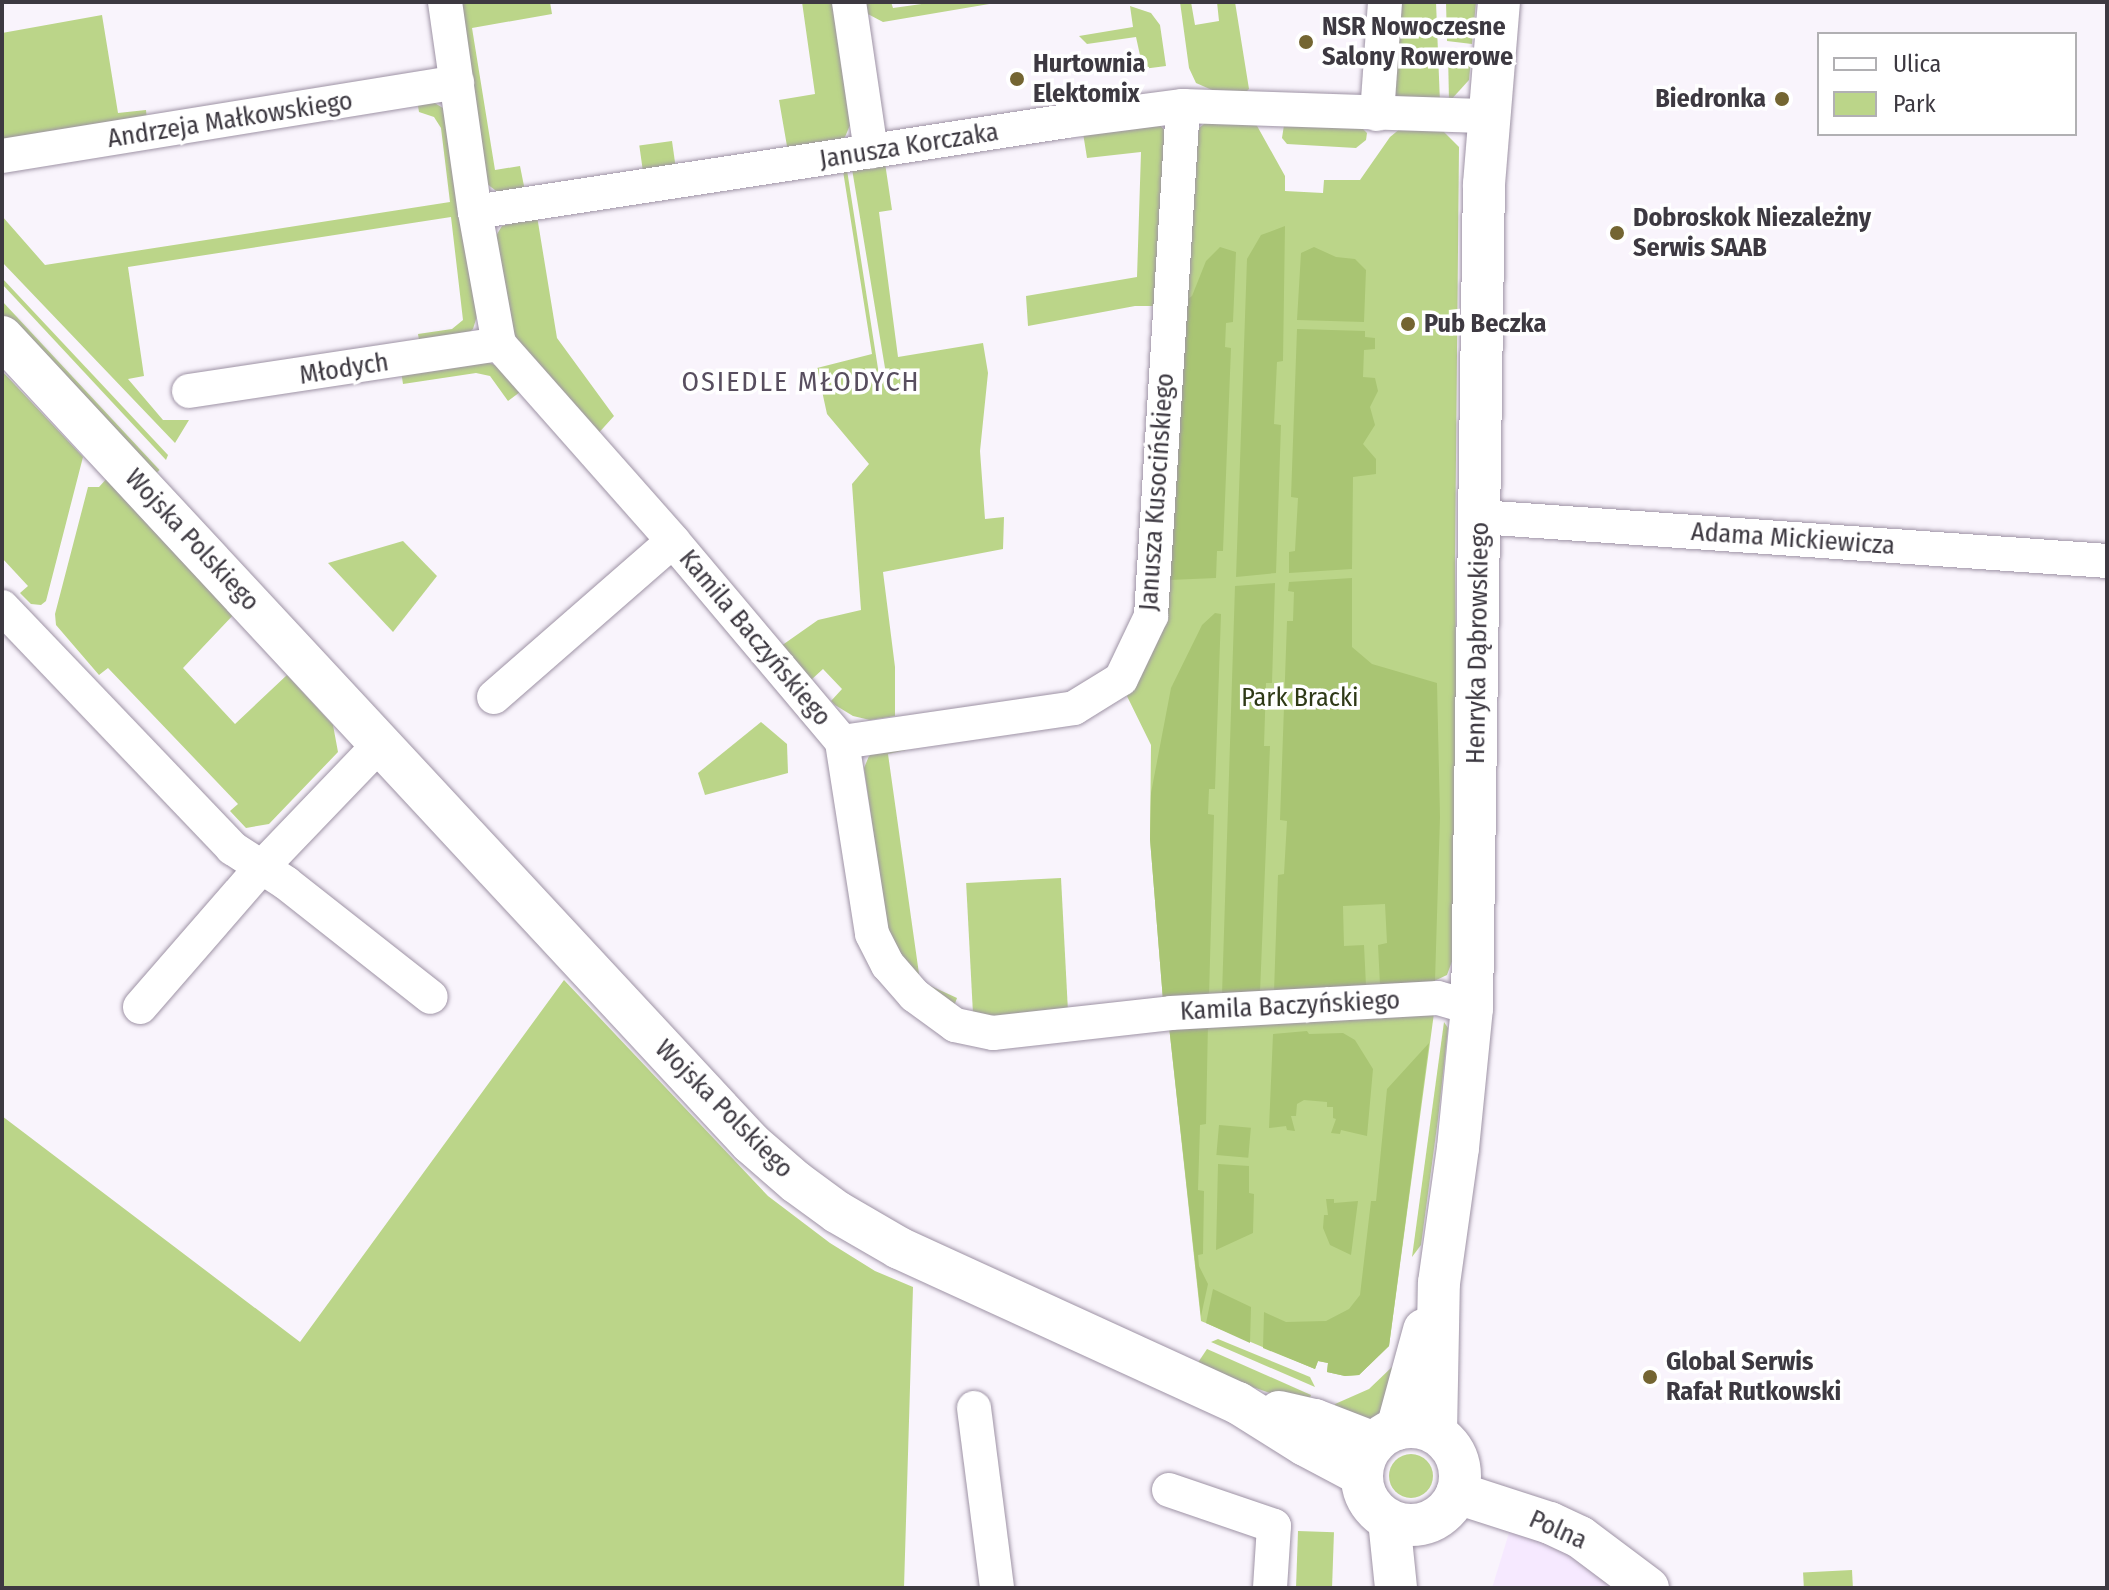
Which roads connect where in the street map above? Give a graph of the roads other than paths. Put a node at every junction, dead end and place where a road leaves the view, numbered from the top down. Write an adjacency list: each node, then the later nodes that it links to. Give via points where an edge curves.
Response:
1 (445, 2): 5 (street)
2 (849, 2): 9 (street)
3 (1385, 2): 7 (street)
4 (1499, 2): 8 (street, Henryka Dąbrowskiego)
5 (457, 82): 10 (street, Andrzeja Małkowskiego); 11 (street)
6 (1183, 106): 7 (street, Janusza Korczaka); 9 (street, Janusza Korczaka); 20 (street, Janusza Kusocińskiego, via 1151,616 1121,679 1074,708)
7 (1377, 114): 8 (street, Janusza Korczaka)
8 (1490, 116): 15 (street, Henryka Dąbrowskiego, via 1484,184)
9 (871, 151): 11 (street, Janusza Korczaka)
10 (2, 156)
11 (475, 212): 13 (street)
12 (2, 337): 21 (street, Wojska Polskiego)
13 (499, 344): 14 (street, Młodych); 16 (street, Kamila Baczyńskiego)
14 (189, 391)
15 (1480, 517): 17 (street, Adama Mickiewicza); 25 (street, Henryka Dąbrowskiego)
16 (673, 541): 19 (street); 20 (street, Kamila Baczyńskiego)
17 (2107, 561)
18 (2, 607): 22 (street, via 232,848)
19 (494, 697)
20 (842, 742): 25 (street, Kamila Baczyńskiego, via 872,934 888,965 914,995 955,1025 993,1033 1171,1013 1438,998)
21 (381, 743): 22 (street); 27 (street, Wojska Polskiego, via 751,1143 837,1212 899,1248 1238,1403)
22 (261, 868): 23 (street); 24 (street)
23 (431, 997)
24 (140, 1007)
25 (1472, 1008): 27 (street, Henryka Dąbrowskiego, via 1439,1283)
26 (974, 1408): 31 (street)
27 (1392, 1445): 29 (street, via 1449,1444 1458,1459); 30 (street, via 1369,1501)
28 (1169, 1490): 32 (street, via 1274,1526)
29 (1457, 1493): 30 (street, via 1437,1517); 35 (street, Polna, via 1580,1537)
30 (1406, 1522): 33 (street); 34 (street)
31 (997, 1588)
32 (1270, 1588)
33 (1396, 1588)
34 (1408, 1588)
35 (1648, 1588)

